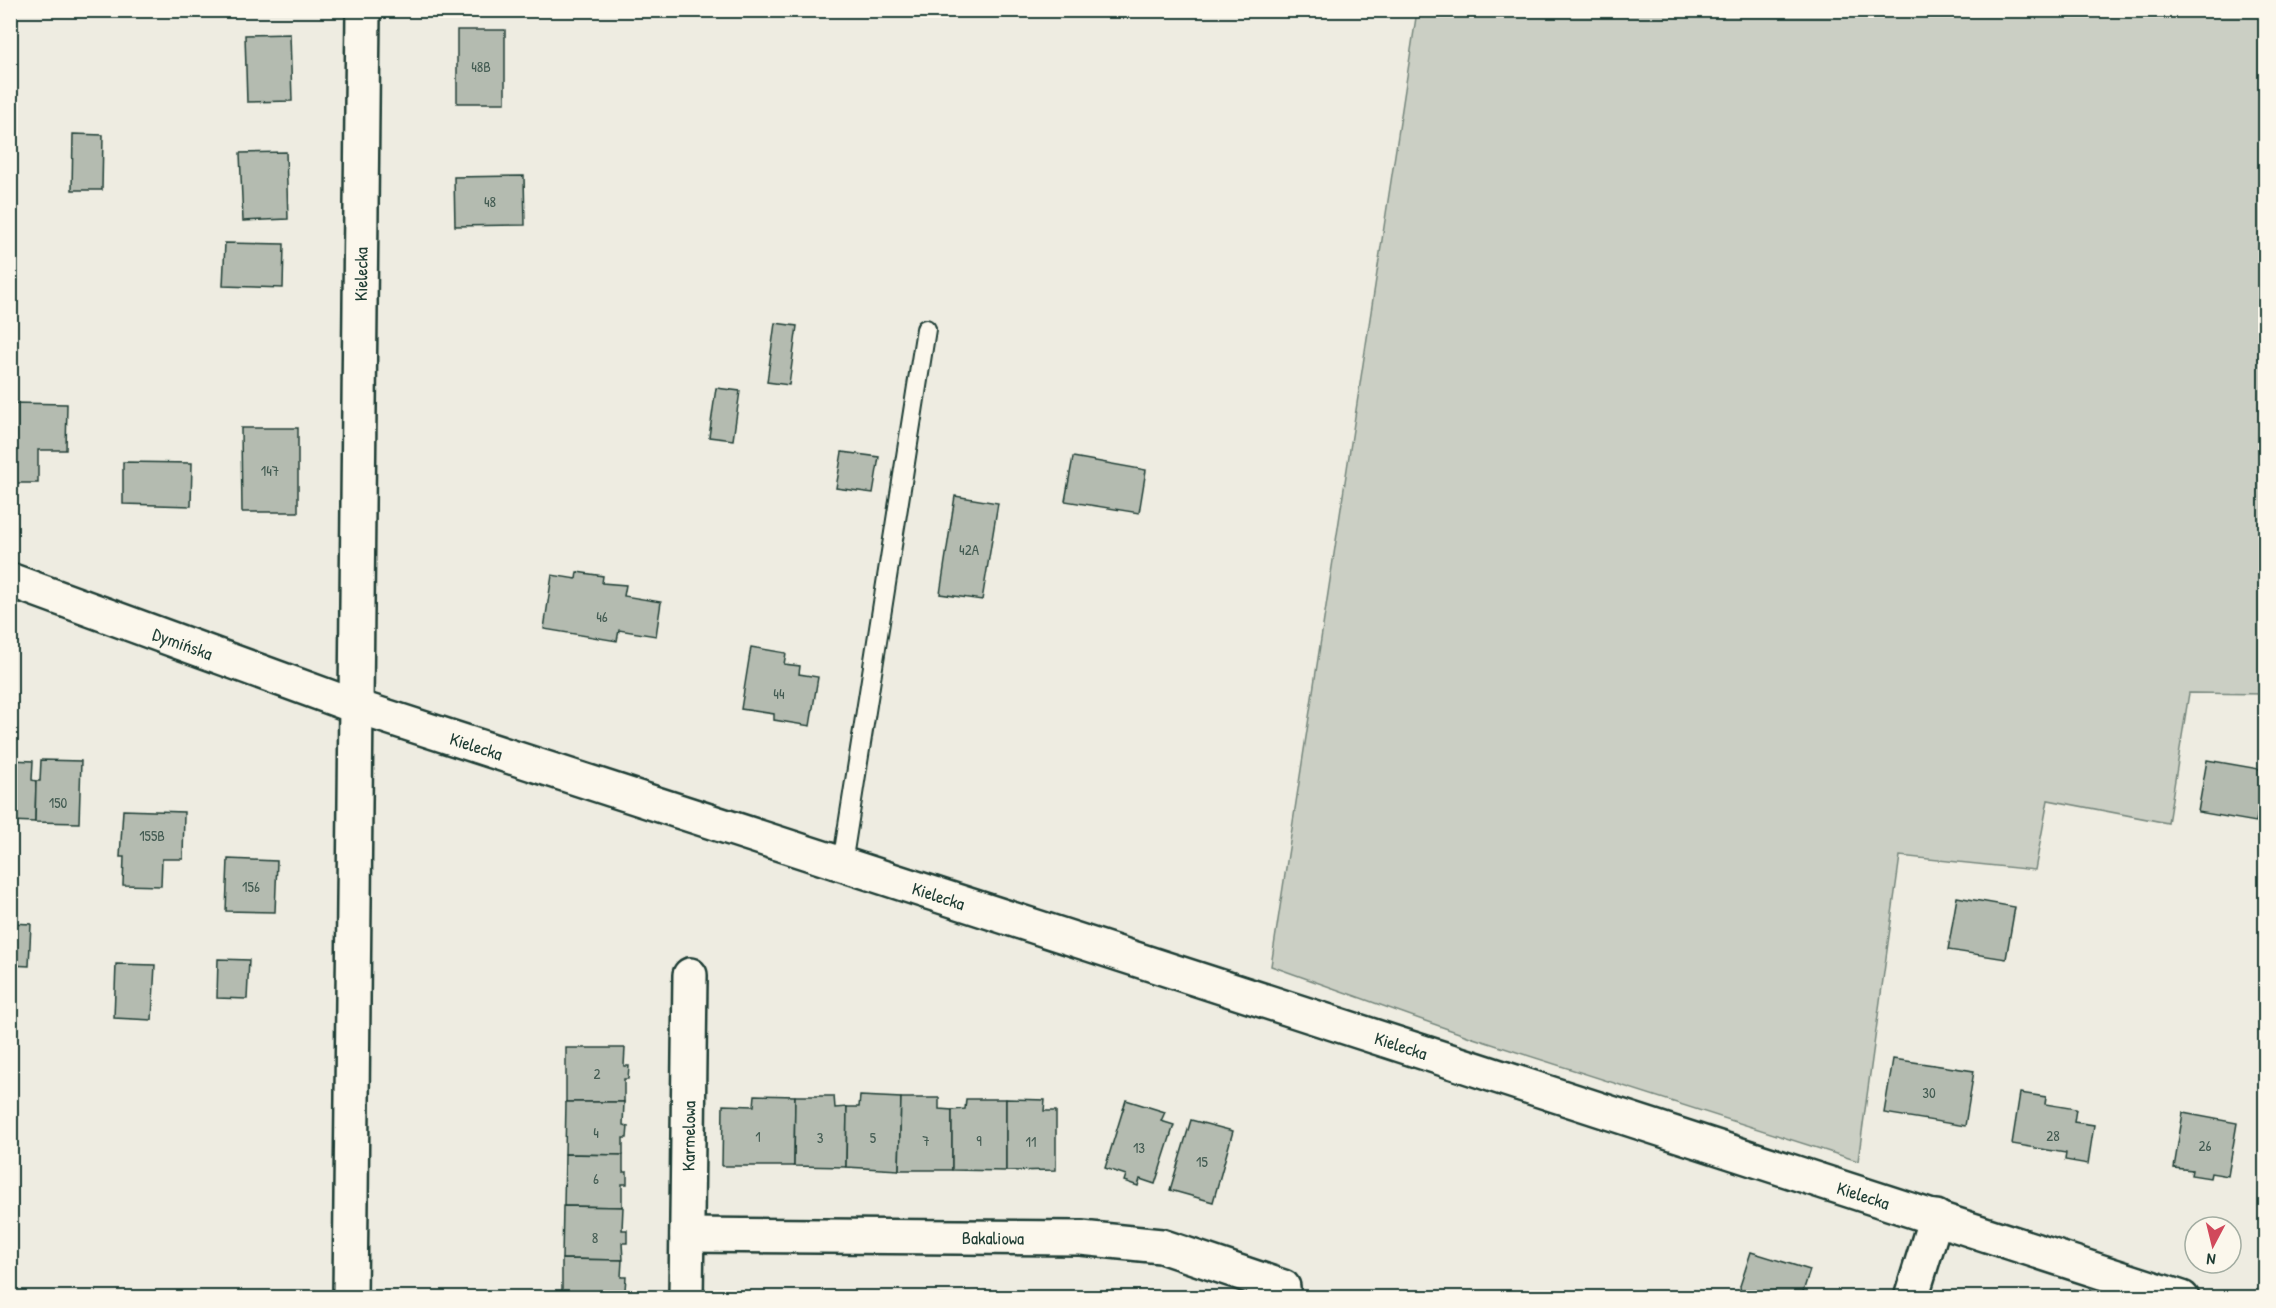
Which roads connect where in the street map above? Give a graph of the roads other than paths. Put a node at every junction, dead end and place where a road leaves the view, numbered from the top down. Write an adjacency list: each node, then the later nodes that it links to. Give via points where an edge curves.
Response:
1 (363, 10): 4 (street, Kielecka)
2 (926, 329): 5 (lane)
3 (10, 580): 4 (street, Dymińska)
4 (357, 707): 5 (street, Kielecka); 9 (street)
5 (842, 864): 7 (street, Kielecka)
6 (690, 975): 8 (street, Karmelowa)
7 (1936, 1217): 12 (street); 13 (street, Kielecka)
8 (687, 1235): 10 (street, Karmelowa); 11 (street, Bakaliowa, via 1081,1238 1161,1246 1283,1287)
9 (350, 1298)
10 (686, 1298)
11 (1283, 1298)
12 (1911, 1298)
13 (2182, 1298)

